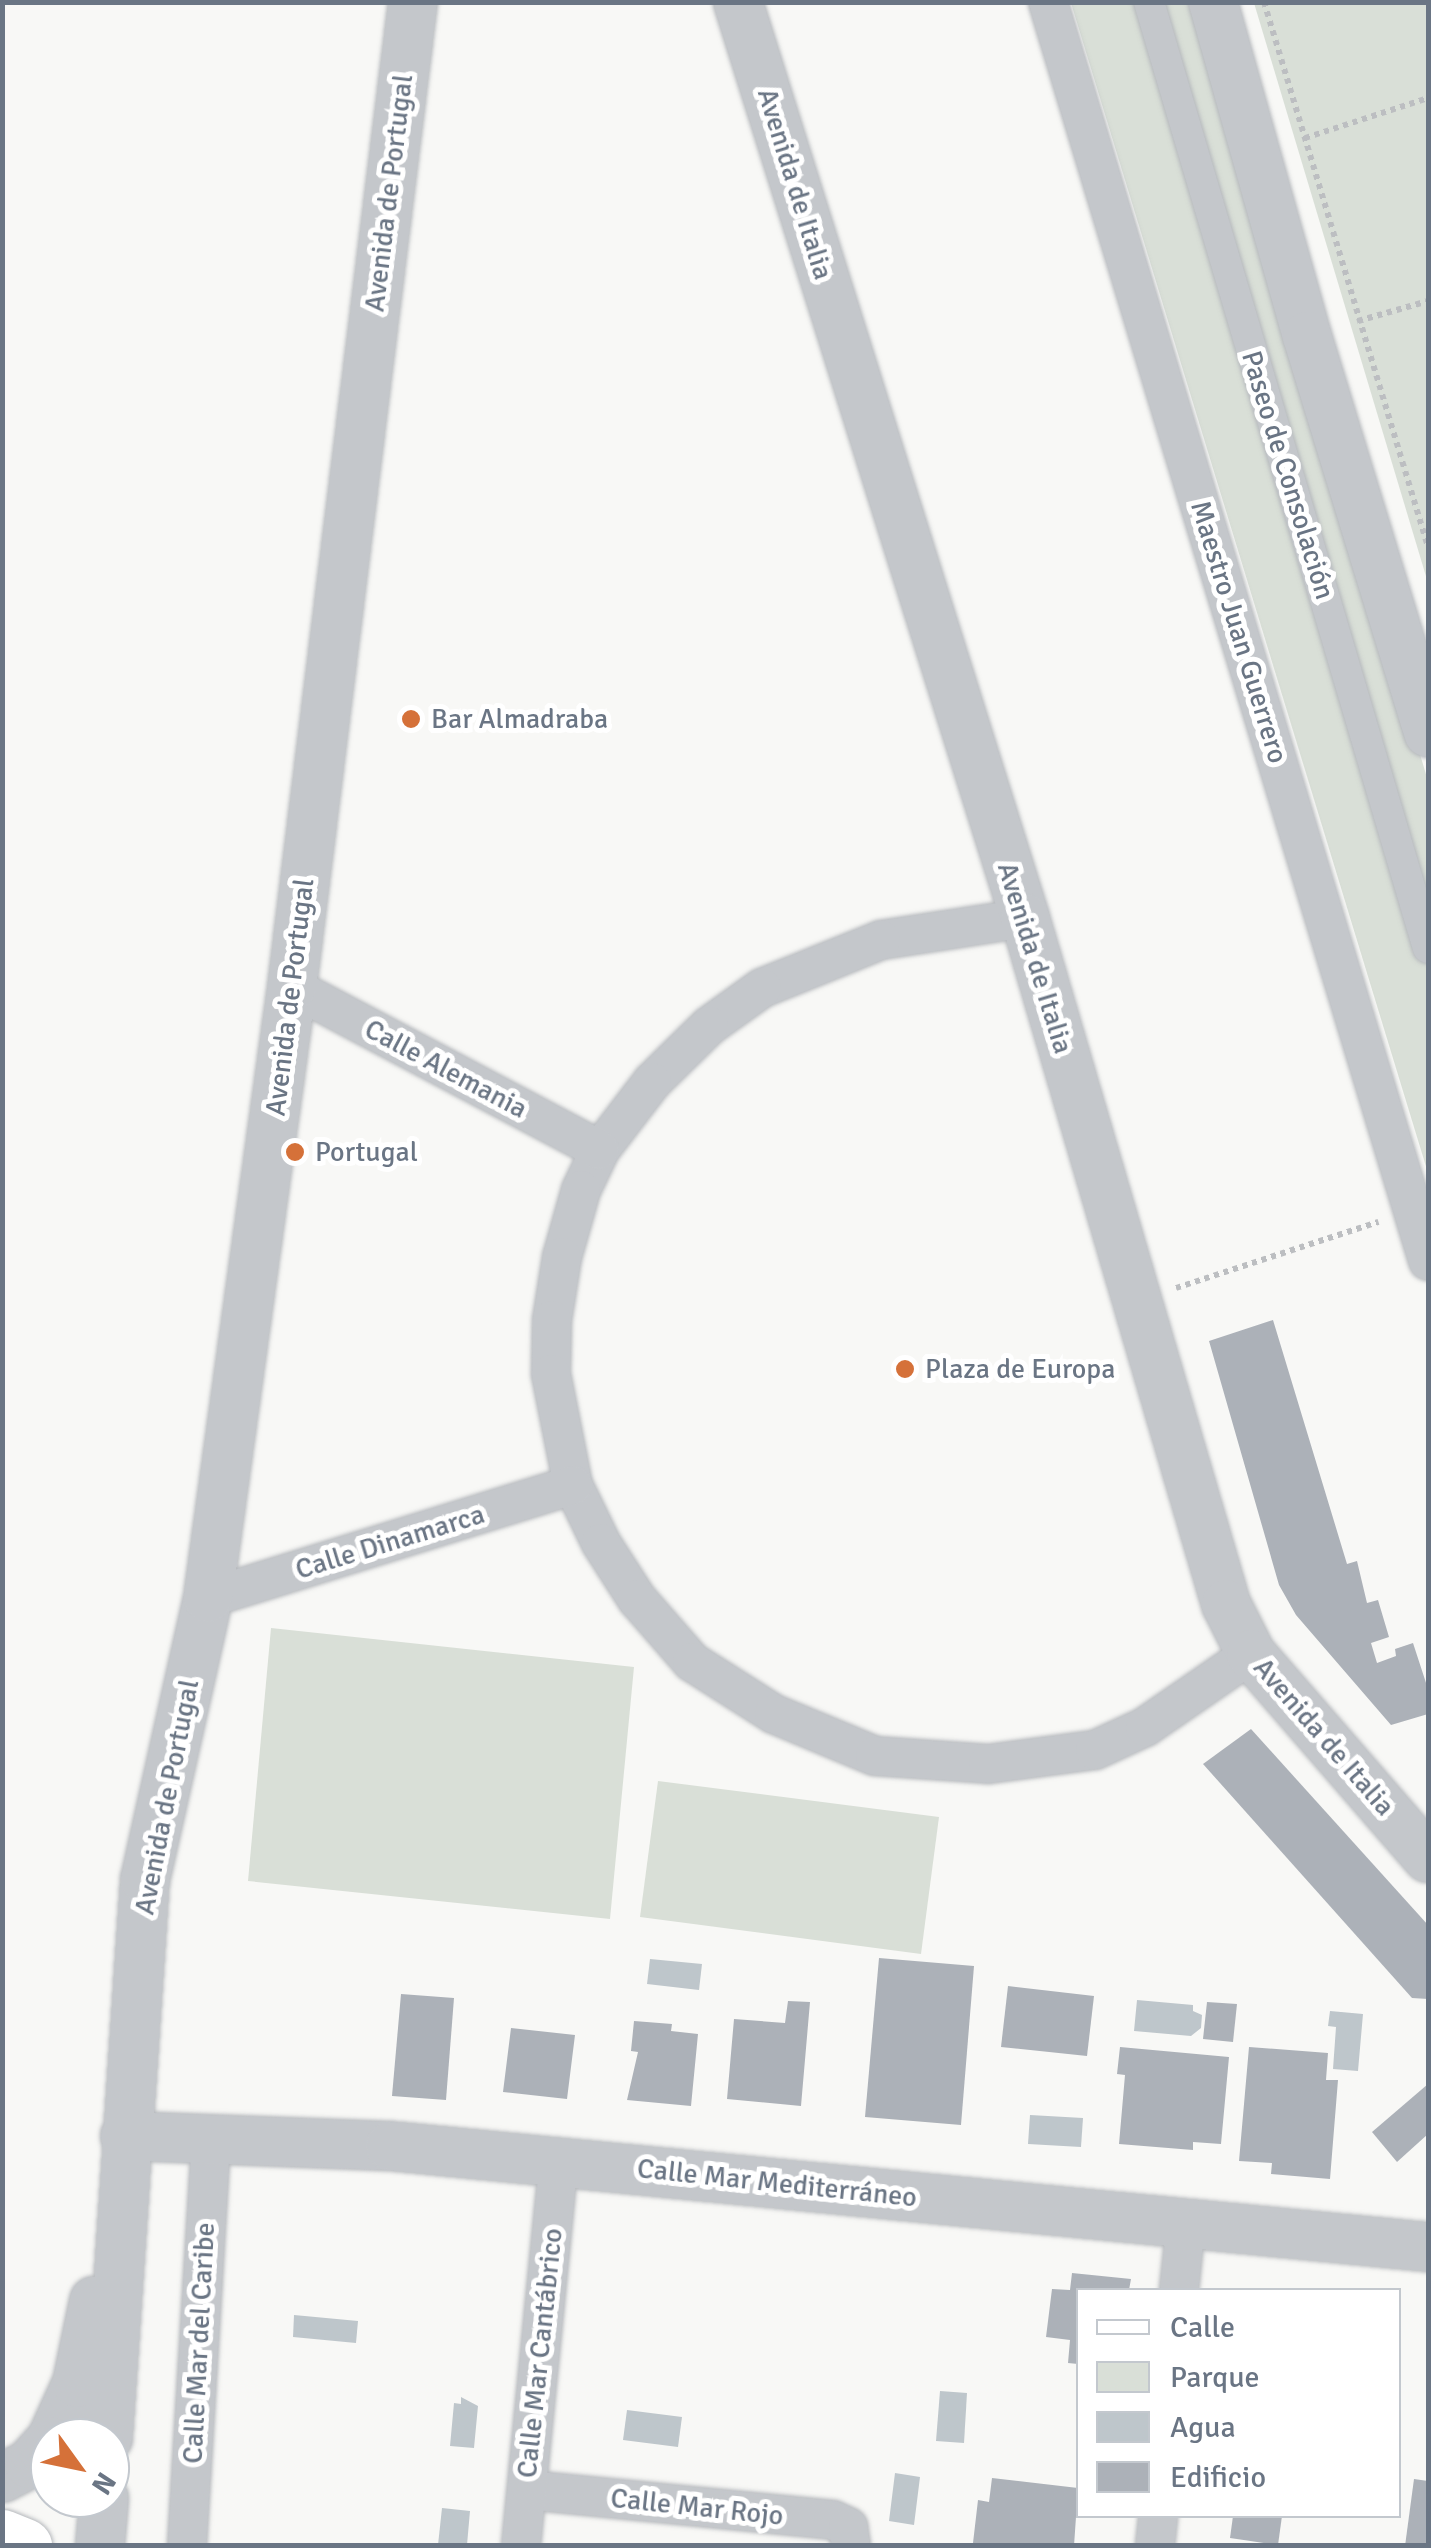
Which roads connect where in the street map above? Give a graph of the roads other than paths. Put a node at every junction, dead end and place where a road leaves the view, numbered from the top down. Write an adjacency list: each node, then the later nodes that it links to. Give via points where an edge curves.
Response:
1 (414, 2): 9 (street, Avenida de Portugal)
2 (738, 2): 7 (street, Avenida de Italia)
3 (1048, 2): 11 (street, Maestro Juan Guerrero)
4 (1149, 2): 8 (street, Paseo de Consolación)
5 (1213, 2): 6 (street)
6 (1428, 733)
7 (1024, 918): 10 (street, via 881,940 762,988 708,1026 652,1082); 14 (street, Avenida de Italia, via 1226,1604)
8 (1428, 948)
9 (292, 988): 10 (street, Calle Alemania); 13 (street, Avenida de Portugal)
10 (600, 1150): 12 (street, via 581,1190 552,1320 551,1374)
11 (1428, 1261)
12 (573, 1485): 13 (street, Calle Dinamarca); 14 (street, via 637,1599 692,1662 774,1714 875,1756 988,1764 1095,1750 1145,1726)
13 (208, 1598): 17 (street, Avenida de Portugal, via 146,1880)
14 (1252, 1654): 15 (street, Avenida de Italia)
15 (1428, 1858)
16 (211, 2140): 17 (street, Calle Mar Mediterráneo); 18 (street, Calle Mar Mediterráneo); 32 (street, Calle Mar del Caribe)
17 (124, 2151): 22 (street, Avenida de Portugal, via 76,2383); 23 (street, Avenida de Portugal)
18 (559, 2161): 19 (street, Calle Mar Mediterráneo); 26 (street, Calle Mar Cantábrico)
19 (1186, 2222): 20 (street, Calle Mar Mediterráneo); 21 (street)
20 (1428, 2247)
21 (1179, 2288)
22 (60, 2418)
23 (109, 2418)
24 (30, 2463): 25 (street, Avenida de Portugal)
25 (2, 2478)
26 (527, 2490): 33 (street, Calle Mar Cantábrico); 34 (street, Calle Mar Rojo, via 834,2520 848,2527)
27 (102, 2518): 31 (street)
28 (1158, 2518): 35 (street)
29 (2, 2537): 30 (main road)
30 (24, 2546)
31 (100, 2546)
32 (187, 2546)
33 (521, 2546)
34 (851, 2546)
35 (1155, 2546)

